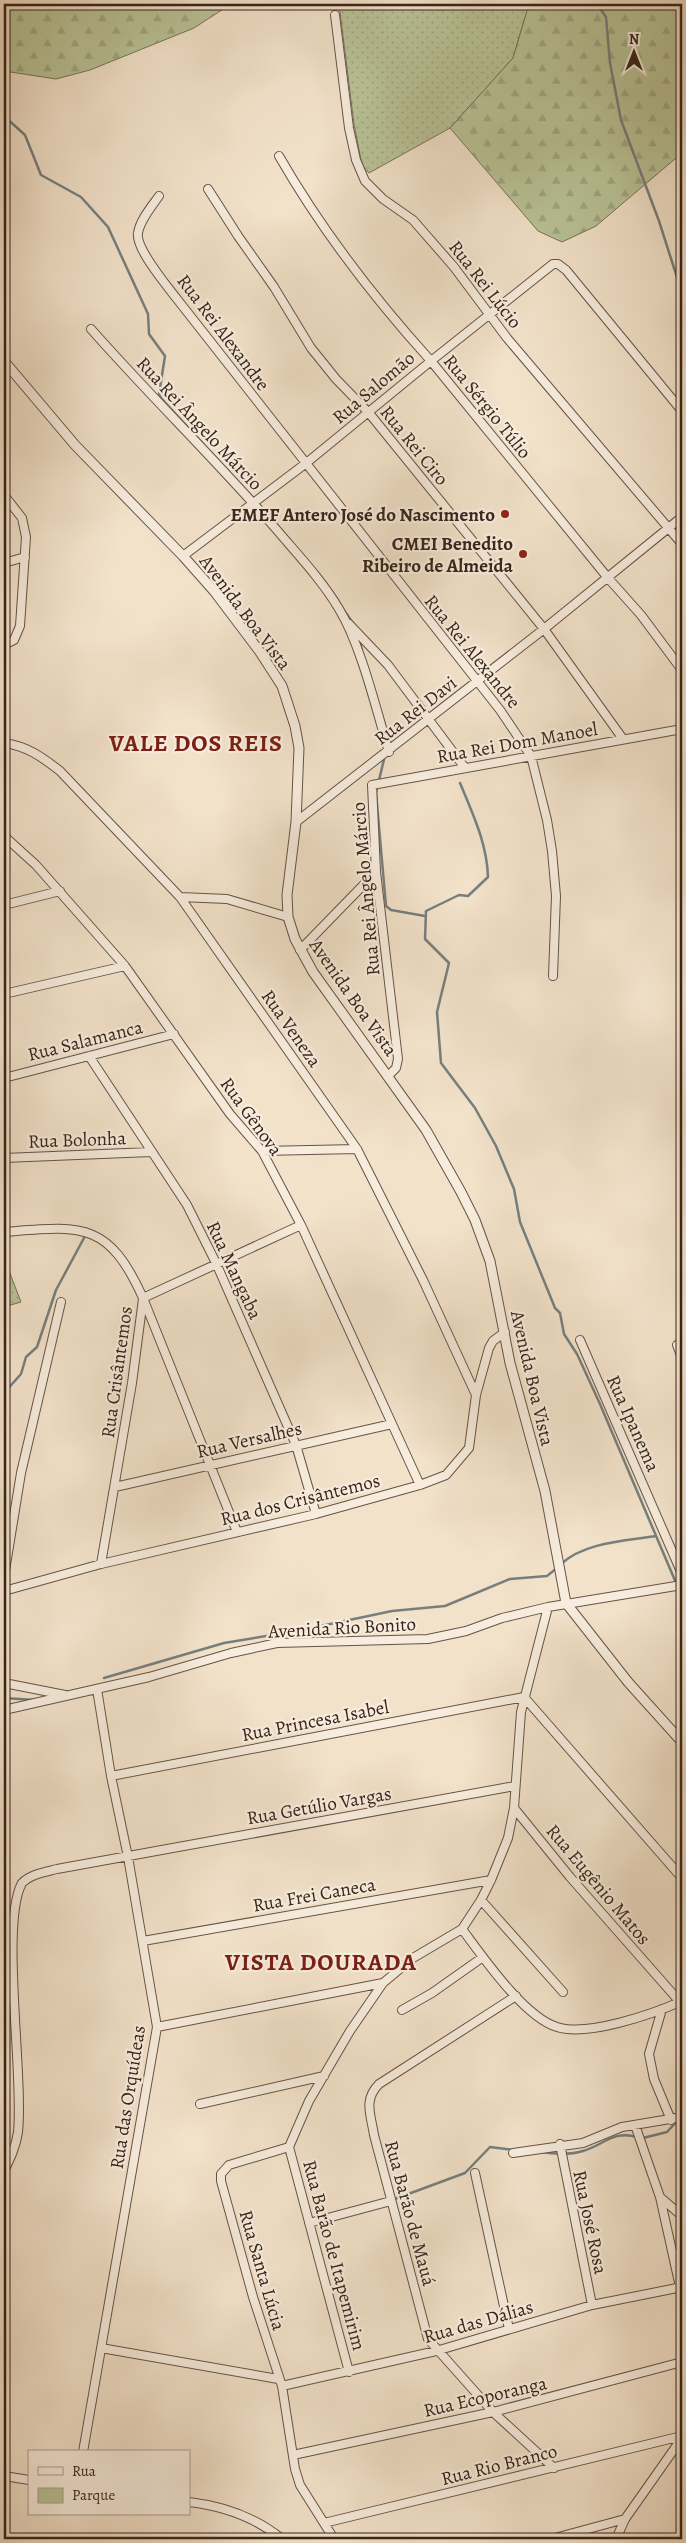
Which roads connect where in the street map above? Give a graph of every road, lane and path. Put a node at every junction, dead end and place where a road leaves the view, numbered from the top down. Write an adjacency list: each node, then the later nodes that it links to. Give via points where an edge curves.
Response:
1 (335, 15): 5 (street, Rua Rei Lúcio, via 349,128 356,160 366,181 383,199 413,220)
2 (279, 156): 7 (street, Rua Sérgio Túlio, via 314,213 400,327)
3 (208, 189): 10 (street, Rua Rei Ciro, via 311,348)
4 (159, 196): 11 (street, Rua Rei Alexandre, via 138,229 137,238 142,248 176,300)
5 (491, 314): 7 (street, Rua Salomão); 9 (street, Rua Salomão, via 553,264 558,264); 15 (street, Rua Rei Lúcio, via 507,338)
6 (91, 329): 13 (street, Rua Rei Ângelo Márcio)
7 (430, 360): 10 (street, Rua Salomão); 20 (street, Rua Sérgio Túlio)
8 (4, 361): 17 (street, Avenida Boa Vista, via 75,445)
9 (682, 411)
10 (369, 413): 11 (street, Rua Salomão); 22 (street, Rua Rei Ciro)
11 (305, 464): 13 (street, Rua Salomão); 25 (street, Rua Rei Alexandre)
12 (4, 495): 18 (street, via 22,518 26,537)
13 (253, 503): 17 (street, Rua Salomão); 21 (street, Rua Rei Ângelo Márcio, via 315,575)
14 (682, 517): 15 (street, Rua Rei Davi)
15 (669, 529): 16 (street, Rua Rei Lúcio); 20 (street, Rua Rei Davi)
16 (682, 544)
17 (183, 556): 35 (street, Avenida Boa Vista, via 238,622 282,686 298,738)
18 (25, 557): 19 (street); 23 (street, via 19,630 14,640)
19 (4, 563)
20 (608, 578): 22 (street, Rua Rei Davi); 24 (street, Rua Sérgio Túlio, via 641,615)
21 (346, 622): 26 (street, via 388,665); 30 (street, Rua Rei Ângelo Márcio)
22 (544, 629): 25 (street, Rua Rei Davi); 28 (street, Rua Rei Ciro)
23 (4, 645)
24 (682, 670)
25 (477, 682): 26 (street, Rua Rei Davi); 31 (street, Rua Rei Alexandre)
26 (428, 720): 30 (street, Rua Rei Davi); 32 (street)
27 (682, 729): 28 (street, Rua Rei Dom Manoel)
28 (624, 739): 31 (street, Rua Rei Dom Manoel)
29 (4, 743): 39 (street, Rua Veneza, via 30,751 60,771)
30 (389, 752): 33 (street, Rua Rei Davi)
31 (531, 756): 32 (street, Rua Rei Dom Manoel); 44 (street, Rua Rei Alexandre, via 552,851 556,896)
32 (465, 768): 34 (street, Rua Rei Dom Manoel)
33 (363, 772): 34 (street); 35 (street, Rua Rei Davi)
34 (372, 785): 37 (street, Rua Rei Ângelo Márcio)
35 (296, 822): 41 (street, Avenida Boa Vista, via 287,895)
36 (4, 836): 38 (street, Rua Gênova, via 26,854)
37 (376, 872): 42 (street); 48 (street, Rua Rei Ângelo Márcio, via 398,1059 396,1068)
38 (60, 891): 40 (street); 43 (street, Rua Gênova)
39 (180, 897): 41 (street, via 227,899); 50 (street, Rua Veneza)
40 (4, 905)
41 (288, 917): 42 (street, Avenida Boa Vista)
42 (300, 950): 48 (street, Avenida Boa Vista)
43 (125, 966): 45 (street); 46 (street, Rua Gênova)
44 (553, 976)
45 (4, 994)
46 (174, 1034): 47 (street, Rua Salamanca); 51 (street, Rua Gênova, via 230,1114)
47 (89, 1056): 49 (street, Rua Salamanca); 52 (street, Rua Mangaba)
48 (389, 1075): 59 (street, Avenida Boa Vista, via 426,1130 475,1220 490,1261)
49 (4, 1078)
50 (358, 1149): 51 (street); 63 (street, Rua Veneza)
51 (262, 1151): 54 (street, Rua Gênova)
52 (151, 1152): 53 (street, Rua Bolonha); 56 (street, Rua Mangaba, via 187,1205)
53 (4, 1158)
54 (301, 1225): 56 (street, Rua Crisântemos); 64 (street, Rua Gênova)
55 (4, 1232): 57 (street, via 71,1229 101,1239 121,1256)
56 (216, 1263): 57 (street, Rua Crisântemos); 65 (street, Rua Mangaba)
57 (143, 1298): 66 (street); 68 (street, Rua Crisântemos)
58 (61, 1302): 73 (street, via 23,1463)
59 (505, 1332): 63 (street, Rua dos Crisântemos, via 493,1341); 76 (street, Avenida Boa Vista, via 510,1364 545,1491)
60 (580, 1340): 72 (street, Rua Ipanema)
61 (677, 1345): 62 (street)
62 (682, 1358)
63 (476, 1395): 67 (street, Rua dos Crisântemos, via 472,1437 463,1457 446,1475)
64 (392, 1424): 65 (street, Rua Versalhes); 67 (street, Rua Gênova)
65 (296, 1445): 66 (street, Rua Versalhes); 69 (street, Rua Mangaba)
66 (209, 1464): 68 (street, Rua Versalhes); 70 (street)
67 (420, 1486): 69 (street, Rua dos Crisântemos)
68 (115, 1487): 71 (street, Rua Crisântemos)
69 (316, 1514): 70 (street, Rua dos Crisântemos)
70 (237, 1532): 71 (street, Rua dos Crisântemos)
71 (101, 1564): 75 (street, Rua dos Crisântemos)
72 (682, 1574)
73 (4, 1577)
74 (682, 1585): 76 (street, Avenida Rio Bonito)
75 (4, 1591)
76 (566, 1603): 77 (street, Avenida Rio Bonito); 83 (street)
77 (548, 1607): 79 (street, Avenida Rio Bonito, via 428,1639 277,1644); 81 (street, Rua Barão de Itapemirim)
78 (4, 1683): 80 (street)
79 (94, 1690): 80 (street, Avenida Rio Bonito); 84 (street, Rua das Orquídeas)
80 (70, 1696): 82 (street)
81 (524, 1697): 84 (street, Rua Princesa Isabel); 85 (street, Rua Barão de Itapemirim); 88 (street)
82 (4, 1710)
83 (682, 1742)
84 (111, 1776): 87 (street, Rua das Orquídeas)
85 (515, 1786): 86 (street, Rua Barão de Itapemirim); 87 (street, Rua Getúlio Vargas)
86 (514, 1808): 89 (street, Rua Barão de Itapemirim, via 508,1838); 97 (street, Rua Eugênio Matos, via 570,1877)
87 (128, 1857): 92 (street, Rua das Orquídeas); 110 (street, Rua Getúlio Vargas, via 40,1874 22,1883 15,1895 6,1929 19,2118 14,2153)
88 (682, 1878)
89 (491, 1880): 90 (street, Rua Barão de Itapemirim); 92 (street, Rua Frei Caneca)
90 (481, 1900): 91 (street, Rua Barão de Itapemirim); 95 (street)
91 (462, 1929): 93 (street); 94 (street, Rua Barão de Itapemirim, via 413,1958)
92 (142, 1941): 100 (street, Rua das Orquídeas)
93 (483, 1957): 96 (street); 99 (street)
94 (383, 1983): 100 (street); 101 (street, Rua Barão de Itapemirim)
95 (563, 1992)
96 (516, 1996): 98 (street, via 547,2022 566,2029 600,2027); 113 (street, Rua Barão de Mauá, via 379,2084 370,2093 369,2105)
97 (681, 2002): 98 (street)
98 (662, 2008): 104 (street, via 649,2054 654,2079)
99 (402, 2010)
100 (157, 2027): 119 (street, Rua das Orquídeas)
101 (324, 2076): 102 (street); 107 (street, Rua Barão de Itapemirim)
102 (200, 2104)
103 (682, 2117): 104 (street)
104 (671, 2120): 105 (street)
105 (635, 2125): 106 (street, via 583,2143); 112 (street)
106 (560, 2144): 108 (street); 117 (street, Rua José Rosa)
107 (289, 2147): 109 (street, Rua Barão de Itapemirim); 115 (street, Rua Barão de Itapemirim)
108 (512, 2153)
109 (229, 2165): 123 (street, Rua Santa Lúcia, via 221,2174 221,2181 252,2297)
110 (4, 2172)
111 (475, 2173): 118 (street)
112 (660, 2197): 114 (street); 116 (street)
113 (391, 2201): 115 (street); 120 (street, Rua Barão de Mauá, via 424,2326)
114 (682, 2216)
115 (309, 2223): 122 (street, Rua Barão de Itapemirim)
116 (681, 2287): 117 (street, Rua das Dálias)
117 (592, 2306): 118 (street, Rua das Dálias)
118 (509, 2329): 120 (street, Rua das Dálias)
119 (101, 2348): 123 (street, Rua das Dálias); 126 (street, Rua das Orquídeas)
120 (436, 2351): 122 (street, Rua das Dálias); 124 (street, Rua Barão de Mauá)
121 (682, 2362): 124 (street, Rua Ecoporanga)
122 (349, 2372): 123 (street, Rua das Dálias)
123 (280, 2382): 127 (street, Rua Santa Lúcia)
124 (493, 2412): 127 (street, Rua Ecoporanga); 128 (street, Rua Barão de Mauá)
125 (682, 2437): 128 (street, Rua Rio Branco); 132 (street)
126 (84, 2450)
127 (293, 2455): 133 (street, Rua Santa Lúcia, via 300,2485)
128 (554, 2468): 133 (street, Rua Rio Branco)
129 (4, 2476): 130 (street)
130 (28, 2480)
131 (190, 2502): 134 (street, via 226,2509 254,2521)
132 (625, 2519): 136 (street); 137 (street)
133 (324, 2523): 135 (street, Rua Santa Lúcia)
134 (282, 2539)
135 (334, 2539)
136 (551, 2539)
137 (616, 2539)

